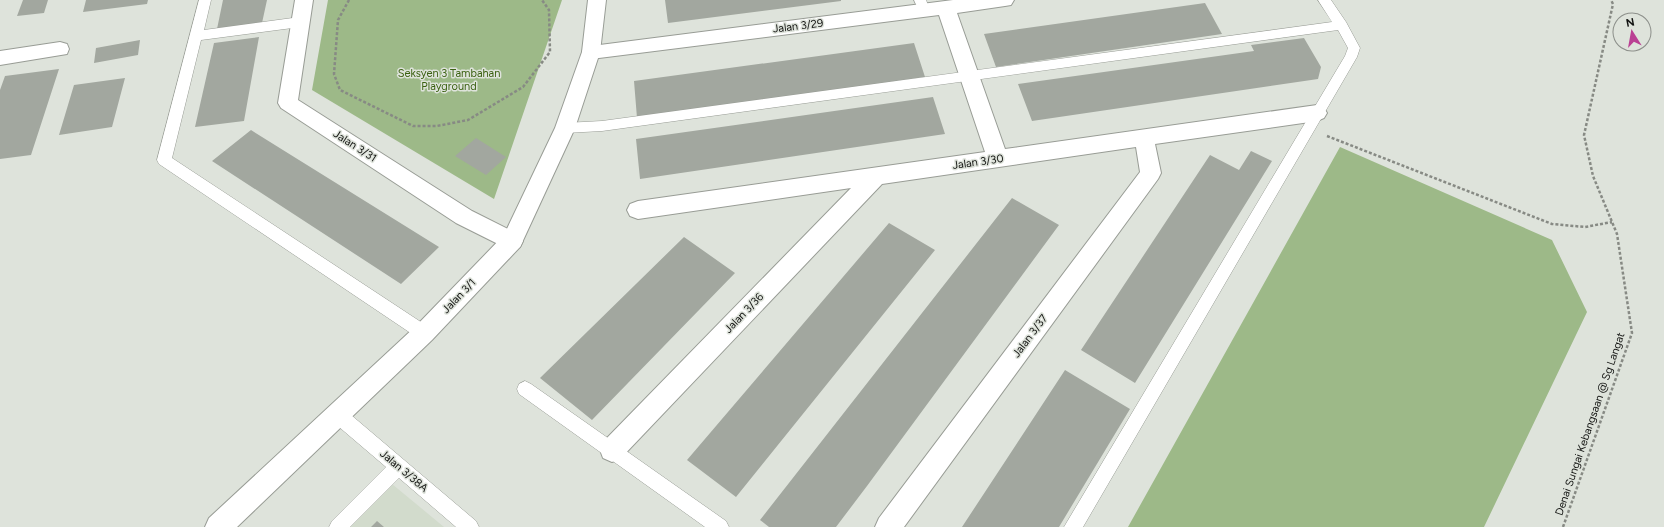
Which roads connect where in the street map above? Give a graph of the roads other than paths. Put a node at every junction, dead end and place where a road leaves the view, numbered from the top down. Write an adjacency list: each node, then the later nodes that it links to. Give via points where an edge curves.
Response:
1 (205, 0): 10 (lane)
2 (304, 0): 8 (street, Jalan 3/31)
3 (597, 0): 12 (street, Jalan 3/1)
4 (1005, 0): 7 (street, Jalan 3/29)
5 (1324, 0): 9 (lane)
6 (922, 5): 7 (street, Jalan 3/29); 12 (street, Jalan 3/29)
7 (946, 7): 14 (street)
8 (300, 22): 10 (lane); 21 (street, Jalan 3/31, via 288,103 464,217)
9 (1342, 25): 14 (lane); 15 (lane, via 1354,48 1352,58)
10 (196, 36): 22 (lane, via 164,160)
11 (60, 49): 13 (street)
12 (591, 52): 16 (street, Jalan 3/1)
13 (0, 58)
14 (970, 76): 16 (lane); 18 (street)
15 (1312, 121): 17 (street, Jalan 3/30); 32 (lane)
16 (565, 128): 21 (street, Jalan 3/1)
17 (1144, 138): 18 (street, Jalan 3/30); 31 (street, Jalan 3/37, via 1151,173)
18 (998, 159): 19 (street, Jalan 3/30)
19 (876, 176): 20 (street, Jalan 3/30); 25 (street, Jalan 3/36)
20 (638, 210)
21 (512, 241): 22 (street, Jalan 3/1)
22 (424, 333): 24 (street, Jalan 3/1)
23 (525, 389): 25 (lane)
24 (338, 415): 26 (lane, Jalan 3/38A); 27 (street, Jalan 3/1)
25 (612, 450): 30 (lane)
26 (399, 466): 28 (lane); 29 (lane, Jalan 3/38A)
27 (218, 527)
28 (338, 527)
29 (470, 527)
30 (720, 527)
31 (888, 527)
32 (1073, 527)

